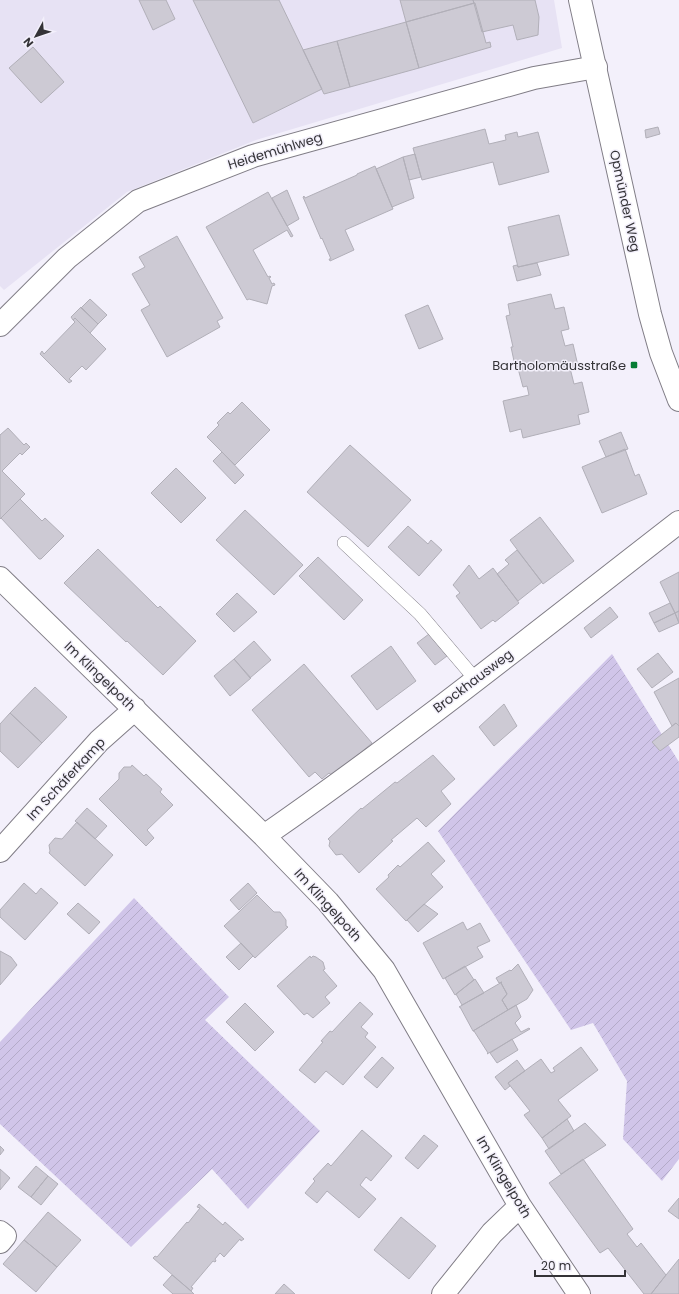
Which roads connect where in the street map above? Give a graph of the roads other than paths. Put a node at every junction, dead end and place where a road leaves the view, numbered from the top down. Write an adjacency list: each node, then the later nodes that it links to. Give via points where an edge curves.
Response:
1 (580, 0): 2 (street, Opmünder Weg)
2 (596, 67): 3 (street, Heidemühlweg, via 534,78 253,156 138,201 67,258); 4 (street, Opmünder Weg, via 650,314 661,353)
3 (0, 325)
4 (679, 400)
5 (679, 522): 8 (street, Brockhausweg)
6 (344, 543): 8 (lane, via 420,614)
7 (0, 578): 9 (street, Im Klingelpoth)
8 (476, 680): 10 (street, Brockhausweg)
9 (135, 709): 10 (street, Im Klingelpoth); 11 (street, Im Schäferkamp, via 99,742)
10 (264, 836): 12 (street, Im Klingelpoth, via 328,902 384,970)
11 (0, 851)
12 (520, 1206): 15 (street, via 492,1233); 16 (street, Im Klingelpoth)
13 (0, 1232): 14 (street, via 5,1236)
14 (0, 1242)
15 (443, 1294)
16 (579, 1294)

